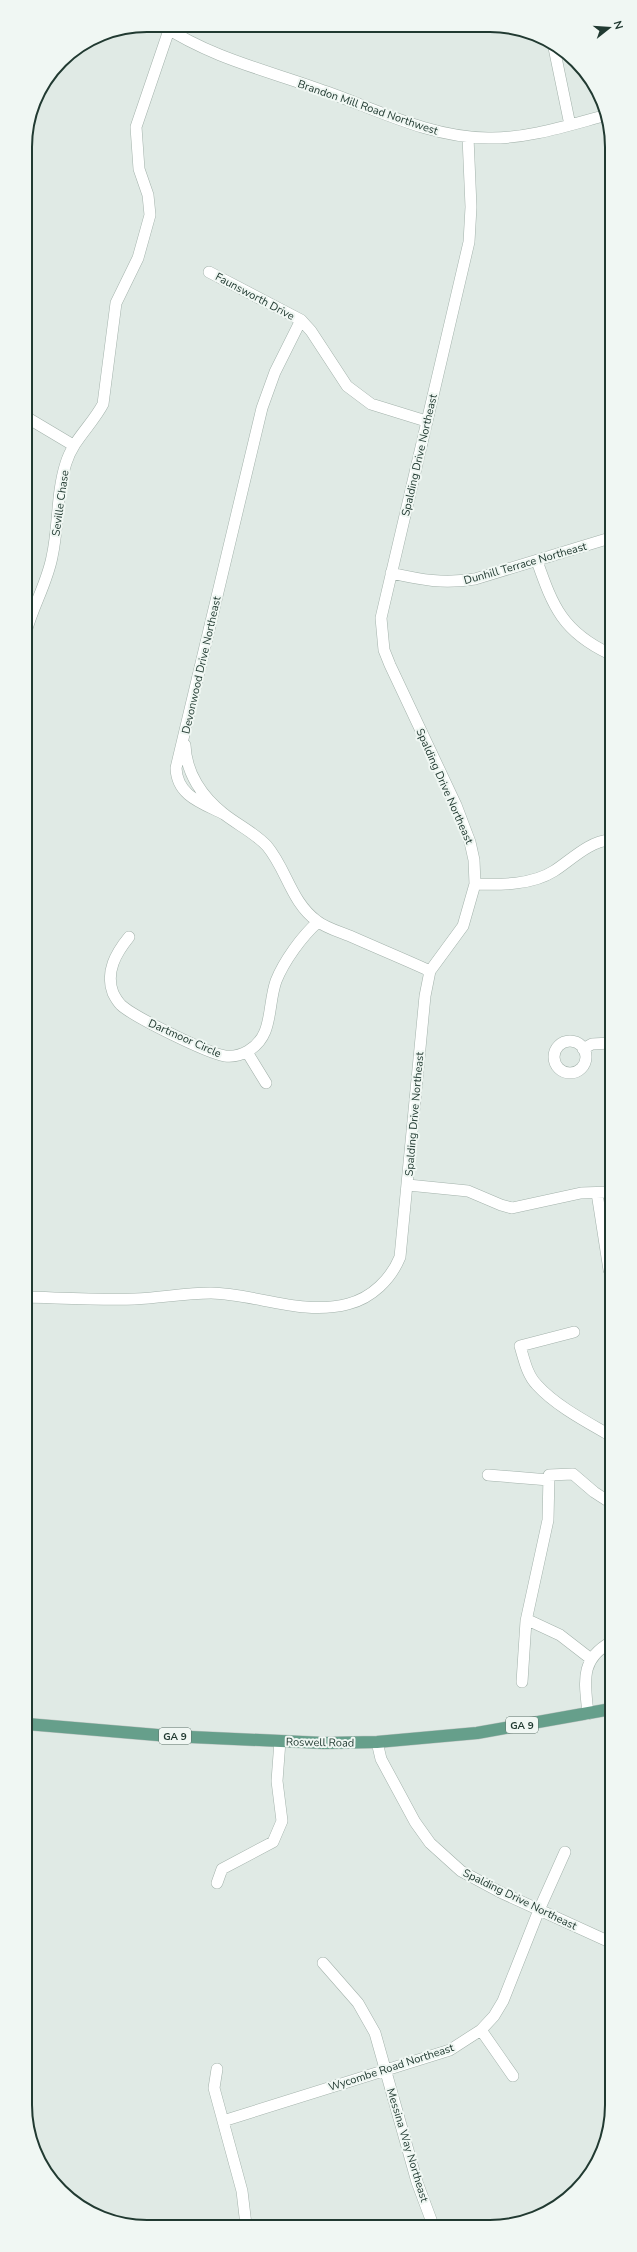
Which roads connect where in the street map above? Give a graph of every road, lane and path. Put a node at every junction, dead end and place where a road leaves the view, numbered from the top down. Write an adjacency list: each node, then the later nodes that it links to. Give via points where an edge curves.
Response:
1 (164, 32): 11 (street, Seville Chase, via 136,127 139,169 150,205 150,215 138,258 116,304 102,404 98,414)
2 (173, 32): 6 (street, Brandon Mill Road Northwest, via 194,45 237,63 326,91 423,129)
3 (556, 53): 5 (street)
4 (601, 117): 5 (street, Brandon Mill Road Northwest)
5 (570, 125): 6 (street, Brandon Mill Road Northwest, via 512,137)
6 (468, 137): 10 (street, Spalding Drive Northeast, via 471,207 469,242)
7 (209, 272): 8 (street, Faunsworth Drive)
8 (301, 320): 10 (street, Faunsworth Drive, via 347,386 371,404); 17 (street, Devonwood Drive Northeast, via 275,372 262,408)
9 (32, 421): 11 (street)
10 (426, 421): 14 (street, Spalding Drive Northeast)
11 (73, 445): 15 (street, Seville Chase, via 61,482 49,572)
12 (605, 540): 13 (street, Dunhill Terrace Northeast)
13 (537, 560): 14 (street, Dunhill Terrace Northeast, via 455,582 428,581); 16 (street, via 550,598 566,624 592,646)
14 (391, 573): 20 (street, Spalding Drive Northeast, via 382,618 384,650 456,805 470,842)
15 (32, 616)
16 (605, 652)
17 (183, 736): 18 (street, Devonwood Drive Northeast, via 194,780 206,797); 18 (street, via 176,768 180,785 189,796)
18 (224, 814): 21 (street, Devonwood Drive Northeast, via 267,846 280,865 295,897)
19 (605, 842): 20 (street, via 587,848 540,878 500,886)
20 (475, 884): 23 (street, Spalding Drive Northeast, via 463,926)
21 (318, 922): 23 (street, Devonwood Drive Northeast); 26 (street, via 310,929 282,969 273,992 266,1034)
22 (129, 937): 26 (street, Dartmoor Circle, via 115,959 110,974 113,992 122,1006 165,1030 219,1054 233,1056)
23 (430, 972): 28 (street, Spalding Drive Northeast, via 422,1022)
24 (605, 1043): 25 (street, via 592,1044)
25 (583, 1049)
26 (247, 1052): 27 (street)
27 (266, 1083)
28 (408, 1185): 29 (street, via 468,1190 512,1208); 32 (street, Spalding Drive Northeast, via 402,1249 396,1266 376,1290 349,1304 330,1308 309,1308 212,1293 135,1299)
29 (597, 1192): 30 (street); 31 (street)
30 (605, 1192)
31 (605, 1244)
32 (32, 1297)
33 (574, 1332): 34 (street, via 520,1346 527,1368 537,1385 577,1416)
34 (605, 1432)
35 (488, 1475): 36 (street)
36 (549, 1480): 37 (street, via 549,1475 573,1474); 38 (street, via 548,1520)
37 (605, 1499)
38 (526, 1621): 40 (street, via 560,1635); 41 (street)
39 (605, 1645): 40 (street)
40 (591, 1658): 43 (street, via 585,1674)
41 (522, 1682)
42 (605, 1710): 43 (main road, Roswell Road / GA 9)
43 (588, 1714): 46 (main road, Roswell Road / GA 9, via 477,1734)
44 (32, 1724): 45 (main road, Roswell Road / GA 9, via 169,1736)
45 (280, 1741): 46 (main road, Roswell Road / GA 9); 48 (street, via 277,1781 282,1821 273,1842 222,1869)
46 (377, 1742): 49 (street, Spalding Drive Northeast, via 387,1770 415,1822 430,1843 471,1878)
47 (565, 1852): 49 (street, Wycombe Road Northeast)
48 (217, 1883)
49 (539, 1910): 50 (street, Spalding Drive Northeast); 52 (street, Wycombe Road Northeast, via 504,2001)
50 (605, 1940)
51 (323, 1963): 54 (street, Messina Way Northeast, via 368,2016 376,2033)
52 (481, 2030): 54 (street, Wycombe Road Northeast, via 450,2050); 55 (street)
53 (217, 2070): 56 (street, via 214,2088)
54 (386, 2070): 56 (street, Wycombe Road Northeast); 58 (street, Messina Way Northeast, via 415,2175)
55 (513, 2076)
56 (223, 2121): 57 (street, via 242,2191)
57 (245, 2220)
58 (431, 2220)

